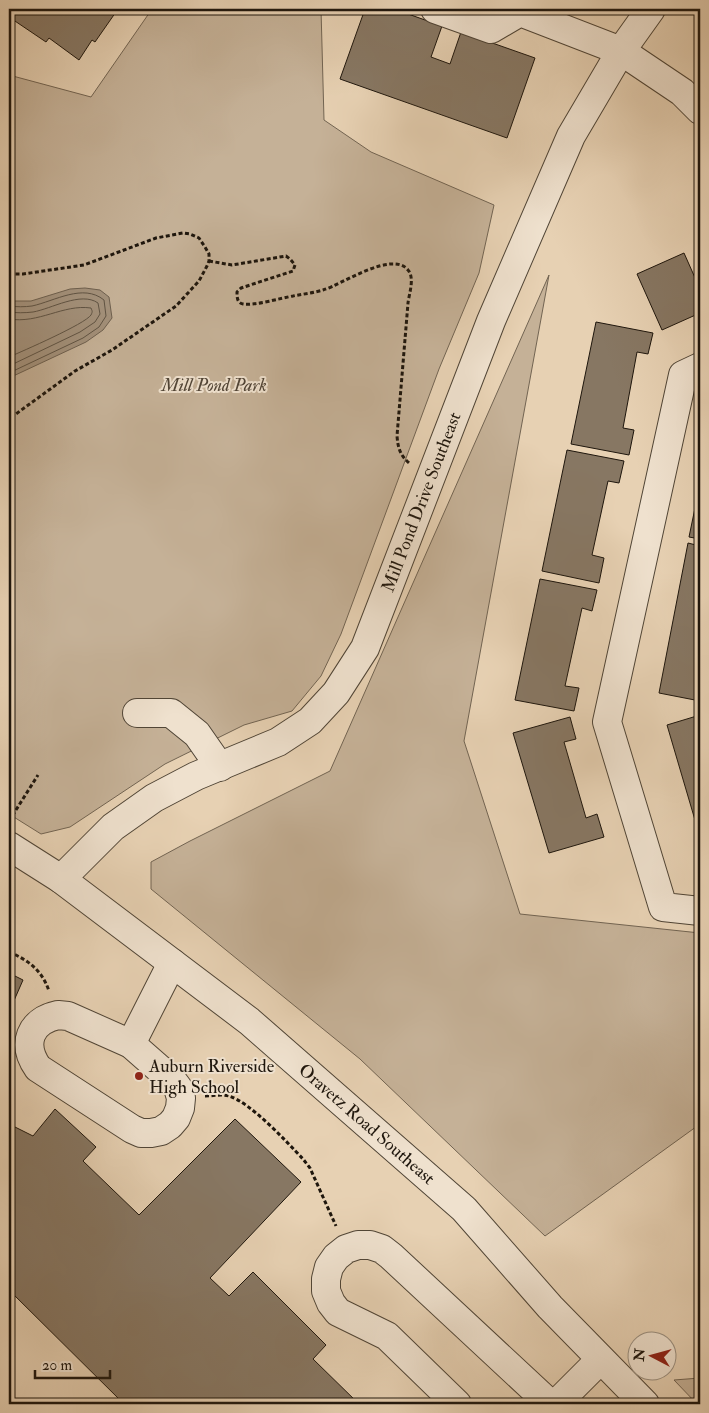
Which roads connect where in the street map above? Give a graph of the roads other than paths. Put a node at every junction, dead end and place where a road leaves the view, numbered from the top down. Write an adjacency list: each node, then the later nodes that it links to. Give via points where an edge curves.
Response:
1 (436, 9): 3 (street, via 491,29)
2 (651, 9): 4 (street, Mill Pond Drive Southeast)
3 (521, 11): 4 (street)
4 (620, 51): 5 (street, via 682,92); 8 (street, Mill Pond Drive Southeast, via 571,136 490,321 365,648 336,693 310,721 278,742)
5 (700, 110)
6 (700, 367): 11 (street, via 683,375 607,722 663,907)
7 (137, 712): 8 (street, via 171,713 197,734)
8 (220, 766): 10 (street, Mill Pond Drive Southeast, via 154,798 113,827)
9 (9, 846): 10 (street, Oravetz Road Southeast)
10 (61, 879): 12 (street, Oravetz Road Southeast)
11 (700, 910)
12 (172, 963): 13 (street); 14 (street, Oravetz Road Southeast, via 249,1021 464,1209)
13 (131, 1044): 13 (street, via 68,1016 58,1015 48,1017 33,1030 29,1050 38,1068 132,1129 141,1133 161,1131 176,1118 180,1108 178,1088)
14 (600, 1360): 17 (street); 18 (street, Oravetz Road Southeast)
15 (457, 1404): 16 (street, via 387,1336 338,1312 331,1303 326,1291 329,1267 346,1249 358,1245 382,1249)
16 (550, 1404)
17 (556, 1404)
18 (645, 1404)

